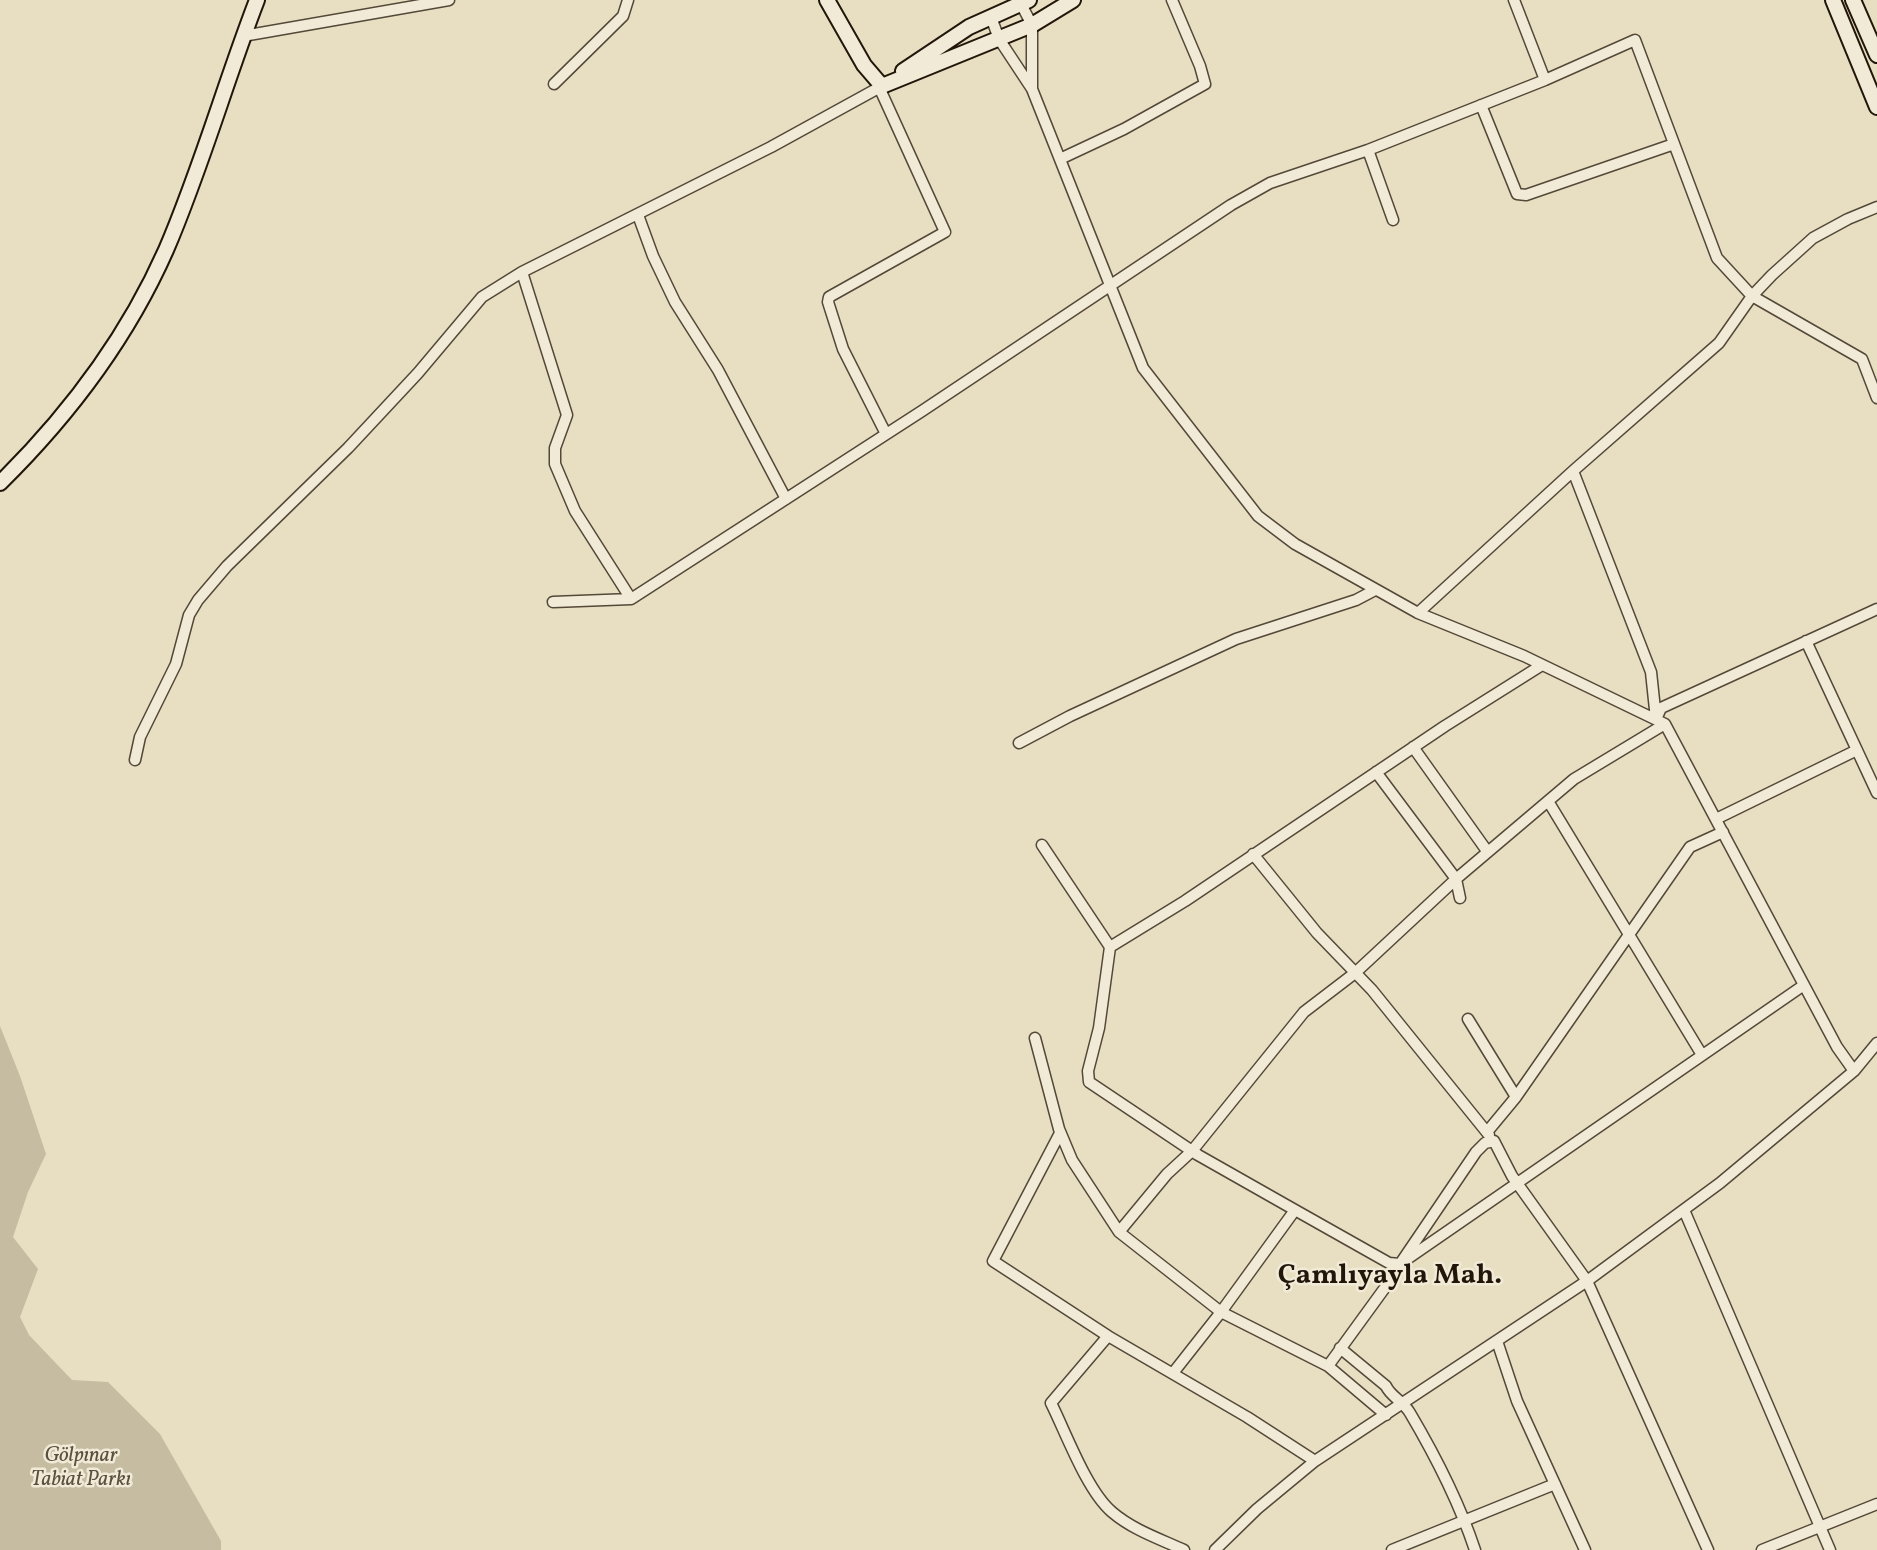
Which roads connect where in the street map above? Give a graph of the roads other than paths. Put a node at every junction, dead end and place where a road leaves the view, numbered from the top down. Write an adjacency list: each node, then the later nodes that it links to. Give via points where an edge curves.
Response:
1 (257, 0): 13 (street)
2 (449, 0): 13 (street)
3 (628, 0): 17 (street, via 623,16)
4 (827, 0): 18 (street)
5 (1073, 0): 12 (street)
6 (1172, 0): 24 (street, via 1205,83)
7 (1514, 0): 16 (street)
8 (1833, 0): 21 (street)
9 (1853, 0): 15 (street)
10 (1025, 2): 11 (street); 12 (street)
11 (991, 17): 14 (street); 18 (street)
12 (1032, 25): 14 (street); 19 (street)
13 (243, 36): 34 (street, via 165,252 133,314 97,373)
14 (999, 39): 18 (street); 19 (street)
15 (1877, 55)
16 (1545, 80): 20 (street); 22 (street, via 1635,40)
17 (554, 84)
18 (880, 86): 26 (street); 32 (street, via 945,232 828,302 843,349)
19 (1032, 89): 24 (street)
20 (1481, 105): 22 (street, via 1517,194 1526,195); 23 (street)
21 (1877, 107)
22 (1674, 144): 30 (street, via 1717,258)
23 (1368, 150): 27 (street); 29 (street, via 1270,183)
24 (1060, 159): 29 (street)
25 (1877, 207): 30 (street, via 1813,238)
26 (638, 215): 28 (street); 35 (street, via 675,302 718,370)
27 (1393, 220)
28 (522, 272): 37 (street, via 567,415 555,448 555,464 575,511); 47 (street, via 482,297 348,448 198,600 189,615 176,664 140,737)
29 (1111, 286): 32 (street); 36 (street, via 1143,368 1258,516 1295,544)
30 (1752, 296): 31 (street, via 1862,359); 33 (street, via 1718,343)
31 (1877, 398)
32 (887, 434): 35 (street)
33 (1573, 471): 40 (street); 43 (street, via 1651,672)
34 (0, 483)
35 (786, 499): 37 (street)
36 (1375, 590): 40 (street); 44 (street, via 1236,639)
37 (631, 599): 38 (street)
38 (553, 602)
39 (1877, 609): 41 (street)
40 (1418, 613): 42 (street)
41 (1806, 641): 43 (street, via 1661,708); 46 (street)
42 (1542, 665): 43 (street); 45 (street)
43 (1660, 722): 50 (street); 51 (street)
44 (1019, 743)
45 (1413, 747): 48 (street); 54 (street)
46 (1857, 750): 49 (street); 51 (street)
47 (135, 760)
48 (1376, 772): 55 (street); 56 (street)
49 (1877, 793)
50 (1548, 801): 54 (street); 58 (street)
51 (1716, 819): 52 (street)
52 (1723, 832): 58 (street, via 1690,847); 61 (street)
53 (1042, 845): 59 (street)
54 (1487, 851): 56 (street)
55 (1253, 854): 59 (street); 60 (street)
56 (1456, 879): 57 (street); 60 (street)
57 (1460, 898)
58 (1629, 936): 65 (street); 67 (street)
59 (1110, 947): 70 (street, via 1089,1082)
60 (1355, 973): 69 (street); 70 (street, via 1304,1012)
61 (1804, 985): 65 (street); 66 (street)
62 (1468, 1019): 67 (street)
63 (1034, 1038): 68 (street)
64 (1877, 1042): 66 (street)
65 (1702, 1055): 71 (street)
66 (1854, 1071): 73 (street)
67 (1516, 1097): 69 (street)
68 (1060, 1133): 74 (street, via 1072,1160); 78 (street, via 992,1261)
69 (1490, 1136): 71 (street); 75 (street)
70 (1192, 1151): 72 (street); 74 (street)
71 (1517, 1184): 75 (street); 76 (street)
72 (1295, 1210): 75 (street, via 1389,1263); 77 (street)
73 (1684, 1210): 76 (street); 89 (street)
74 (1119, 1232): 77 (street)
75 (1400, 1264): 80 (street)
76 (1587, 1281): 79 (street); 95 (street)
77 (1221, 1312): 81 (street); 82 (street)
78 (1108, 1336): 82 (street); 90 (street, via 1051,1403 1093,1490 1110,1511)
79 (1497, 1341): 83 (street); 86 (street, via 1517,1401)
80 (1340, 1348): 81 (street); 83 (street)
81 (1328, 1366): 84 (street)
82 (1173, 1373): 85 (street)
83 (1404, 1403): 84 (street); 88 (street)
84 (1386, 1415): 85 (street)
85 (1315, 1461): 91 (street)
86 (1555, 1485): 88 (street); 94 (street)
87 (1877, 1504): 89 (street)
88 (1465, 1522): 92 (street); 93 (street)
89 (1821, 1525): 96 (street); 97 (street)
90 (1184, 1550)
91 (1215, 1550)
92 (1392, 1550)
93 (1475, 1550)
94 (1585, 1550)
95 (1708, 1550)
96 (1762, 1550)
97 (1830, 1550)

